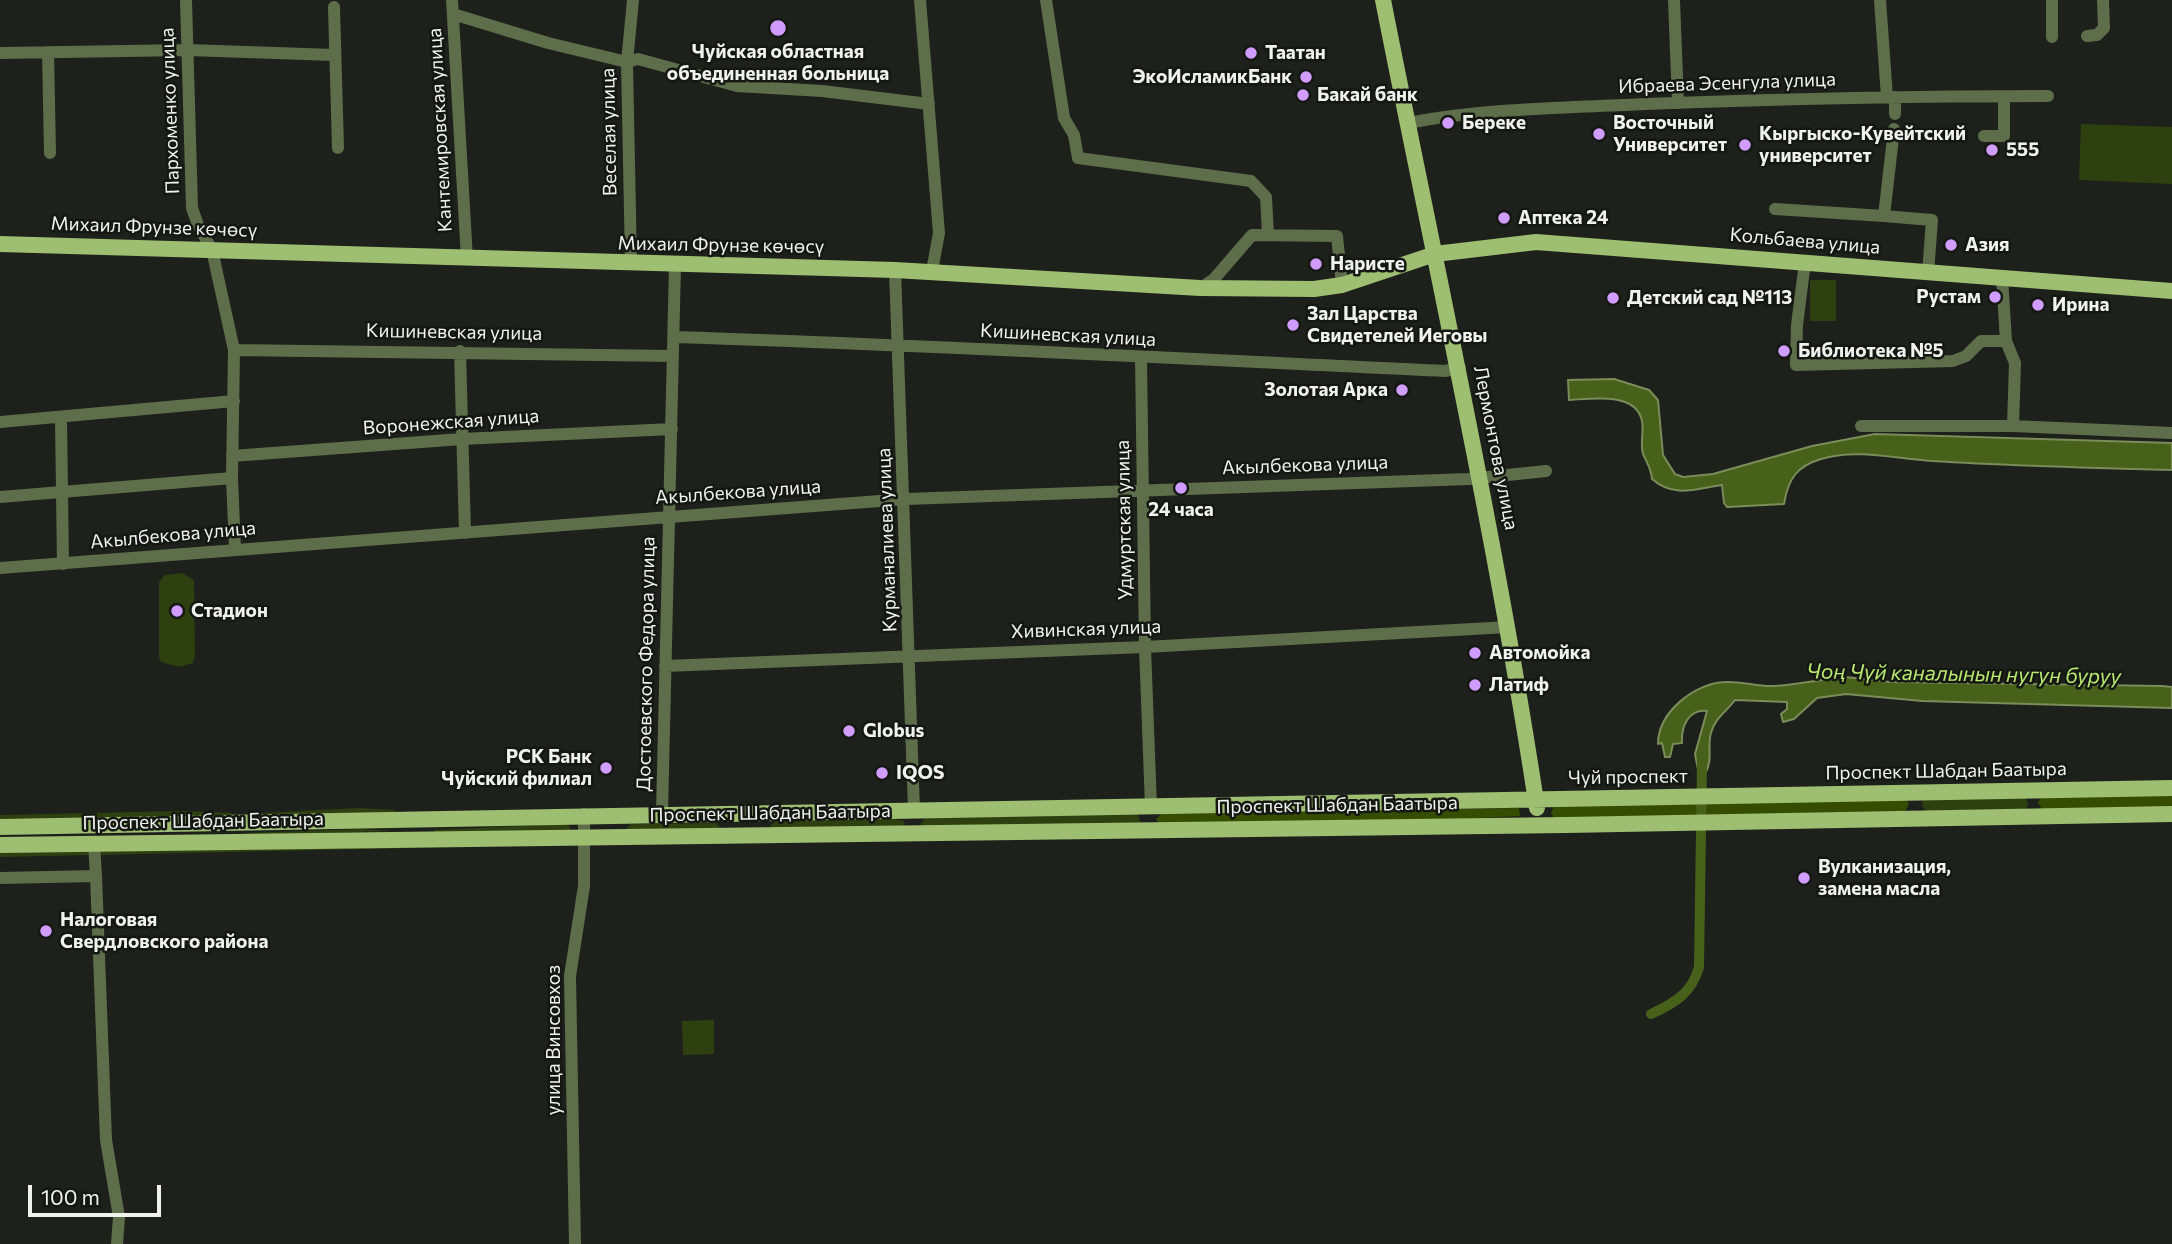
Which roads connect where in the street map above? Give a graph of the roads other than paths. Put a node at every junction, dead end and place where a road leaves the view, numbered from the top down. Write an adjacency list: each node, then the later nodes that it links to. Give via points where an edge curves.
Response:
1 (186, 0): 15 (street, Пархоменко улица)
2 (452, 0): 12 (street, Кантемировская улица)
3 (633, 0): 19 (street, Веселая улица)
4 (920, 0): 24 (street)
5 (1046, 0): 33 (street, via 1064,118 1074,135 1078,158 1251,181 1266,197)
6 (1383, 0): 26 (main road, Лермонтова улица)
7 (1674, 0): 23 (street)
8 (1880, 0): 22 (street)
9 (2052, 0): 14 (street)
10 (2103, 0): 13 (street, via 2104,28)
11 (334, 7): 18 (street)
12 (453, 14): 19 (street); 37 (street, Кантемировская улица)
13 (2087, 36)
14 (2052, 37)
15 (188, 50): 16 (street); 18 (street); 35 (street, Пархоменко улица, via 192,208)
16 (48, 52): 17 (street); 30 (street)
17 (0, 53)
18 (334, 55): 29 (street)
19 (627, 62): 24 (street, via 638,59 737,86); 39 (street, Веселая улица)
20 (2004, 96): 21 (street, Ибраева Эсенгула улица); 22 (street, Ибраева Эсенгула улица); 28 (street, via 2004,136)
21 (2048, 96)
22 (1891, 97): 23 (street, Ибраева Эсенгула улица); 25 (street)
23 (1678, 103): 26 (street, Ибраева Эсенгула улица, via 1465,113)
24 (929, 104): 42 (street, via 939,233)
25 (1895, 114)
26 (1408, 124): 36 (main road, Лермонтова улица)
27 (1894, 129): 32 (street)
28 (1984, 136)
29 (338, 148)
30 (50, 153)
31 (1775, 209): 32 (street)
32 (1884, 216): 43 (street, via 1932,220)
33 (1268, 234): 45 (street, via 1337,236); 46 (street, via 1252,235 1214,279)
34 (0, 244): 35 (main road, Михаил Фрунзе көчөсү)
35 (212, 250): 37 (main road, Михаил Фрунзе көчөсү); 51 (street, Пархоменко улица)
36 (1434, 254): 38 (main road, Кольбаева улица, via 1536,242); 45 (main road, Михаил Фрунзе көчөсү); 55 (main road, Лермонтова улица)
37 (467, 259): 39 (main road, Михаил Фрунзе көчөсү)
38 (1805, 262): 43 (main road, Кольбаева улица); 49 (street, via 1796,365 1932,364 1966,356 1981,341)
39 (631, 264): 40 (main road, Михаил Фрунзе көчөсү)
40 (675, 265): 41 (main road, Михаил Фрунзе көчөсү); 48 (street, Достоевского Федора улица)
41 (895, 270): 42 (main road, Михаил Фрунзе көчөсү); 50 (street, Курманалиева улица)
42 (932, 271): 46 (main road, Михаил Фрунзе көчөсү)
43 (1928, 272): 44 (main road, Кольбаева улица)
44 (2002, 278): 47 (main road, Кольбаева улица); 49 (street)
45 (1342, 285): 46 (main road, Михаил Фрунзе көчөсү)
46 (1200, 288)
47 (2172, 291)
48 (674, 337): 50 (street, Кишиневская улица); 53 (street, Достоевского Федора улица)
49 (2006, 341): 60 (street, via 2015,363)
50 (900, 344): 54 (street, Кишиневская улица); 71 (street, Курманалиева улица)
51 (234, 350): 52 (street, Кишиневская улица); 56 (street, Пархоменко улица)
52 (460, 351): 53 (street, Кишиневская улица); 63 (street)
53 (673, 356): 61 (street, Достоевского Федора улица)
54 (1141, 359): 55 (street, Кишиневская улица); 68 (street, Удмуртская улица)
55 (1460, 368): 67 (main road, Лермонтова улица)
56 (234, 401): 57 (street); 64 (street, Пархоменко улица)
57 (61, 418): 58 (street); 69 (street)
58 (0, 422)
59 (1861, 426): 60 (street)
60 (2013, 426): 62 (street)
61 (672, 429): 63 (street, Воронежская улица); 72 (street, Достоевского Федора улица)
62 (2172, 433)
63 (462, 439): 64 (street, Воронежская улица); 73 (street)
64 (232, 456): 66 (street, Пархоменко улица)
65 (1546, 471): 67 (street, Акылбекова улица)
66 (232, 478): 69 (street); 74 (street, Пархоменко улица)
67 (1480, 478): 68 (street, Акылбекова улица); 77 (main road, Лермонтова улица)
68 (1143, 490): 71 (street, Акылбекова улица); 78 (street, Удмуртская улица)
69 (61, 492): 70 (street); 75 (street)
70 (0, 497)
71 (906, 499): 72 (street, Акылбекова улица); 79 (street, Курманалиева улица)
72 (669, 516): 73 (street, Акылбекова улица); 80 (street, Достоевского Федора улица)
73 (465, 533): 74 (street, Акылбекова улица)
74 (235, 549): 75 (street, Акылбекова улица)
75 (63, 564): 76 (street, Акылбекова улица)
76 (0, 568)
77 (1508, 627): 78 (street, Хивинская улица); 85 (main road, Лермонтова улица)
78 (1144, 647): 79 (street, Хивинская улица); 86 (street, Удмуртская улица)
79 (909, 654): 80 (street, Хивинская улица); 87 (street, Курманалиева улица)
80 (665, 666): 90 (street, Достоевского Федора улица)
81 (2172, 788): 82 (main road, Проспект Шабдан Баатыра)
82 (2033, 791): 83 (main road, Проспект Шабдан Баатыра); 93 (main road)
83 (1914, 793): 84 (main road, Проспект Шабдан Баатыра); 94 (main road)
84 (1721, 796): 85 (main road, Чуй проспект)
85 (1536, 800): 86 (main road, Проспект Шабдан Баатыра); 96 (main road, Лермонтова улица)
86 (1151, 807): 87 (main road, Проспект Шабдан Баатыра); 98 (main road)
87 (914, 810): 89 (main road, Проспект Шабдан Баатыра); 99 (main road)
88 (729, 812): 89 (main road, Проспект Шабдан Баатыра); 90 (main road, Проспект Шабдан Баатыра); 101 (main road)
89 (765, 812): 100 (main road)
90 (662, 813): 91 (main road, Проспект Шабдан Баатыра)
91 (584, 814): 95 (main road, Проспект Шабдан Баатыра); 102 (street, улица Винсовхоз)
92 (2172, 814): 93 (main road)
93 (2034, 816): 94 (main road)
94 (1915, 817): 96 (main road)
95 (411, 818): 97 (main road, Проспект Шабдан Баатыра); 103 (main road)
96 (1540, 824): 98 (main road, Проспект Шабдан Баатыра)
97 (0, 827)
98 (1151, 828): 99 (main road, Проспект Шабдан Баатыра)
99 (915, 832): 100 (main road, Проспект Шабдан Баатыра)
100 (766, 834): 101 (main road, Проспект Шабдан Баатыра)
101 (729, 835): 102 (main road, Проспект Шабдан Баатыра)
102 (584, 837): 103 (main road, Проспект Шабдан Баатыра); 109 (street, улица Винсовхоз, via 584,887 570,976)
103 (412, 839): 104 (main road, Проспект Шабдан Баатыра)
104 (94, 843): 105 (main road, Проспект Шабдан Баатыра); 106 (street)
105 (0, 845)
106 (96, 876): 107 (street); 108 (street, via 106,1140 119,1217)
107 (0, 878)
108 (117, 1244)
109 (575, 1244)

